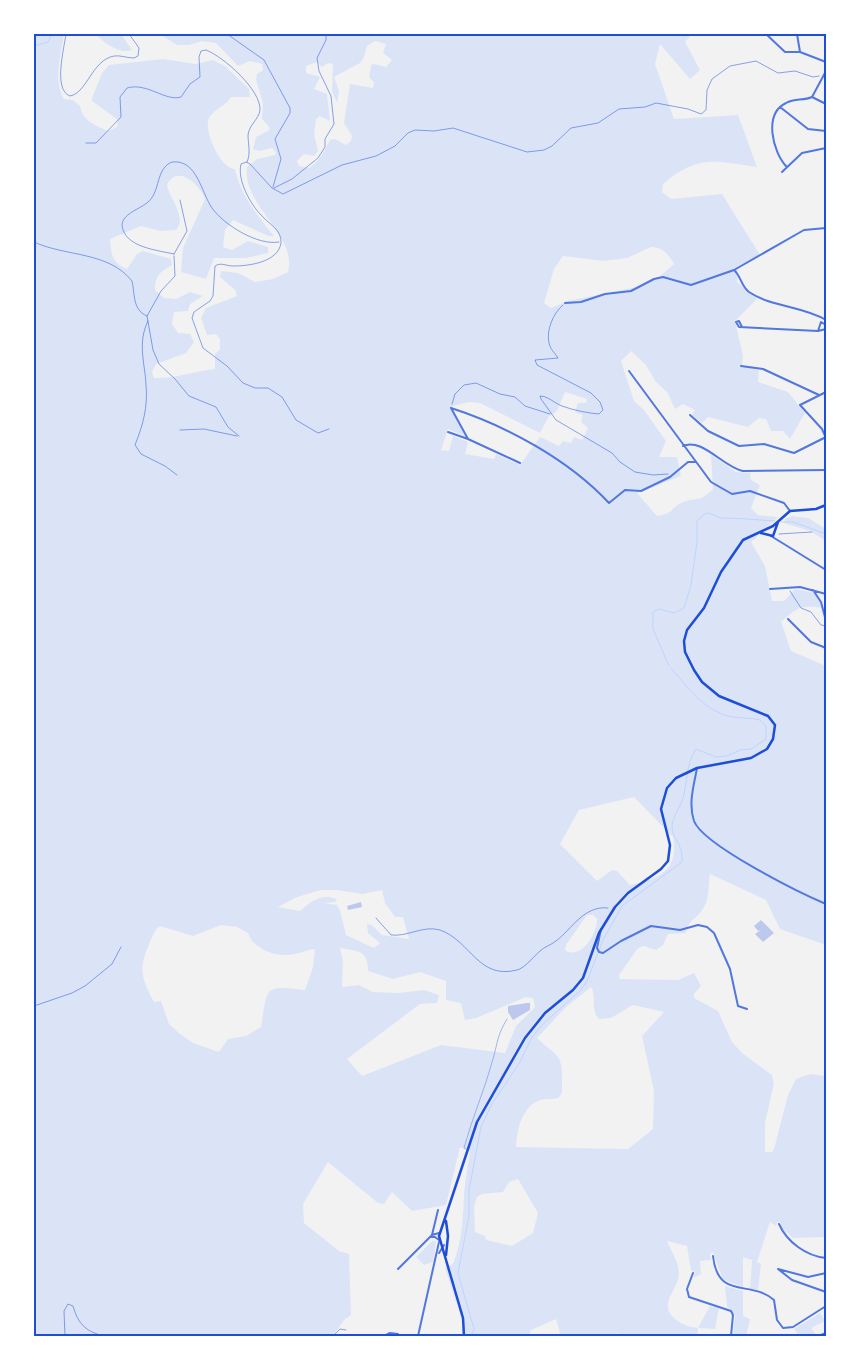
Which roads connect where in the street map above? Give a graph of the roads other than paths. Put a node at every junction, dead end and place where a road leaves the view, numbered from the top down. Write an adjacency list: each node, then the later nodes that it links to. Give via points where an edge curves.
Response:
1 (766, 34): 3 (street, via 785,52)
2 (797, 34): 3 (street)
3 (800, 52): 4 (street)
4 (826, 62)
5 (826, 72): 6 (street)
6 (812, 98): 7 (street); 8 (street, via 794,99)
7 (826, 104)
8 (780, 107): 9 (street, via 808,129); 11 (street, via 772,123 772,131 775,147)
9 (826, 131)
10 (826, 148): 11 (street, via 802,154)
11 (786, 166): 12 (street)
12 (782, 172)
13 (826, 228): 14 (street, via 804,230)
14 (739, 268): 15 (street); 16 (street)
15 (734, 270): 16 (street); 17 (street, via 691,285 663,277 631,291)
16 (738, 273): 18 (street, via 743,287 756,296)
17 (565, 303)
18 (826, 320)
19 (826, 325): 22 (street, via 821,322)
20 (742, 327): 22 (street)
21 (826, 329): 22 (street)
22 (818, 331)
23 (741, 366): 26 (street, via 763,369)
24 (630, 371): 31 (street)
25 (826, 392): 26 (street)
26 (820, 395): 29 (street, via 800,405)
27 (690, 415): 29 (street, via 708,431 739,446 764,444 794,453)
28 (448, 432): 30 (street)
29 (826, 437)
30 (468, 439): 32 (street, via 451,408 534,445 591,484 609,503 625,490 646,488 677,474 688,462); 33 (street)
31 (683, 446): 32 (street); 34 (street, via 699,445 732,468 743,471)
32 (695, 462): 36 (street, via 711,482 725,491 732,494 750,492 784,504)
33 (520, 463)
34 (826, 470)
35 (826, 505): 36 (main road, via 816,509)
36 (790, 510): 37 (main road)
37 (778, 522): 38 (main road); 40 (main road)
38 (769, 528): 39 (main road); 40 (main road); 41 (main road)
39 (760, 532): 41 (main road); 50 (main road, via 746,538 734,551 704,608 686,630 684,644 694,670 706,685 719,696 768,716 775,725 774,737 766,749 751,758)
40 (774, 532): 42 (main road)
41 (766, 534): 42 (main road)
42 (771, 536): 43 (street)
43 (826, 570)
44 (770, 589): 45 (street, via 800,586)
45 (813, 590): 46 (street); 48 (street, via 821,602)
46 (826, 594)
47 (788, 619): 49 (street, via 811,642)
48 (826, 621)
49 (826, 648)
50 (696, 768): 51 (street, via 691,804 699,830 794,891); 52 (main road, via 669,785 662,799 662,815 670,845 668,861 622,898)
51 (826, 904)
52 (601, 928): 53 (street, via 600,952 651,926 680,930 704,926 714,933 730,969 738,1006); 55 (main road, via 583,978 545,1012 528,1034 479,1118)
53 (747, 1009)
54 (507, 1019): 55 (lane, via 497,1036 494,1059 464,1148)
55 (468, 1150): 57 (main road, via 455,1182)
56 (438, 1210): 59 (street)
57 (446, 1220): 60 (main road); 61 (main road)
58 (779, 1224): 68 (street, via 803,1251)
59 (434, 1226): 60 (street); 62 (street)
60 (440, 1232): 61 (main road); 62 (street); 64 (main road)
61 (447, 1232): 64 (main road)
62 (432, 1235): 63 (street)
63 (429, 1238): 64 (street, via 435,1237); 69 (street)
64 (442, 1243): 65 (street); 65 (street); 66 (main road); 66 (main road)
65 (437, 1255): 77 (street)
66 (446, 1256): 78 (main road, via 463,1318)
67 (713, 1256): 73 (street, via 724,1284 764,1294 774,1300 777,1320 783,1328 793,1327)
68 (826, 1258)
69 (398, 1269)
70 (826, 1272): 72 (street, via 808,1277 778,1269 792,1280)
71 (693, 1273): 79 (street, via 687,1289 689,1297 731,1311)
72 (826, 1292)
73 (826, 1306)
74 (826, 1333): 80 (street)
75 (384, 1336): 76 (street, via 391,1333)
76 (399, 1336)
77 (418, 1336)
78 (464, 1336)
79 (731, 1336)
80 (818, 1336)

